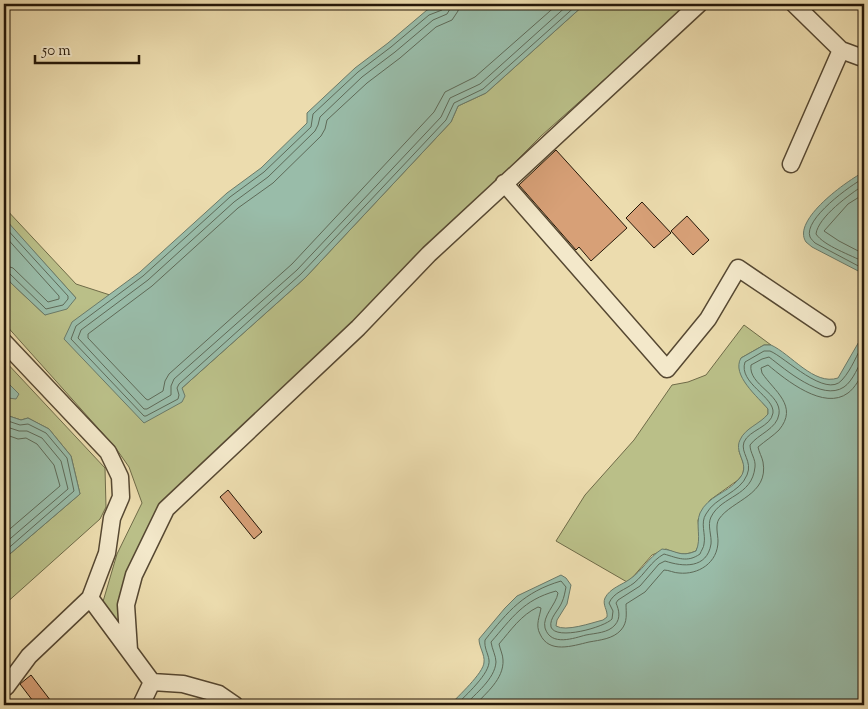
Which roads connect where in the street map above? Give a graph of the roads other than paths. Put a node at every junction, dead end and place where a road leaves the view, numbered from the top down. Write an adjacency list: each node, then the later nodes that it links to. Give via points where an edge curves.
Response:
1 (699, 4): 6 (street)
2 (794, 4): 3 (street)
3 (841, 50): 4 (street, via 860,57); 5 (street)
4 (864, 53)
5 (791, 164)
6 (504, 183): 7 (street, via 667,369 708,319 738,268); 10 (street, via 358,328 166,509 132,582 126,605)
7 (827, 328)
8 (4, 342): 9 (street, via 108,452 120,477 121,497 112,518 107,553)
9 (90, 598): 10 (street); 12 (street, via 29,656)
10 (129, 650): 11 (street)
11 (152, 682): 13 (street); 14 (street, via 184,684 219,694)
12 (6, 688)
13 (142, 705)
14 (235, 705)

